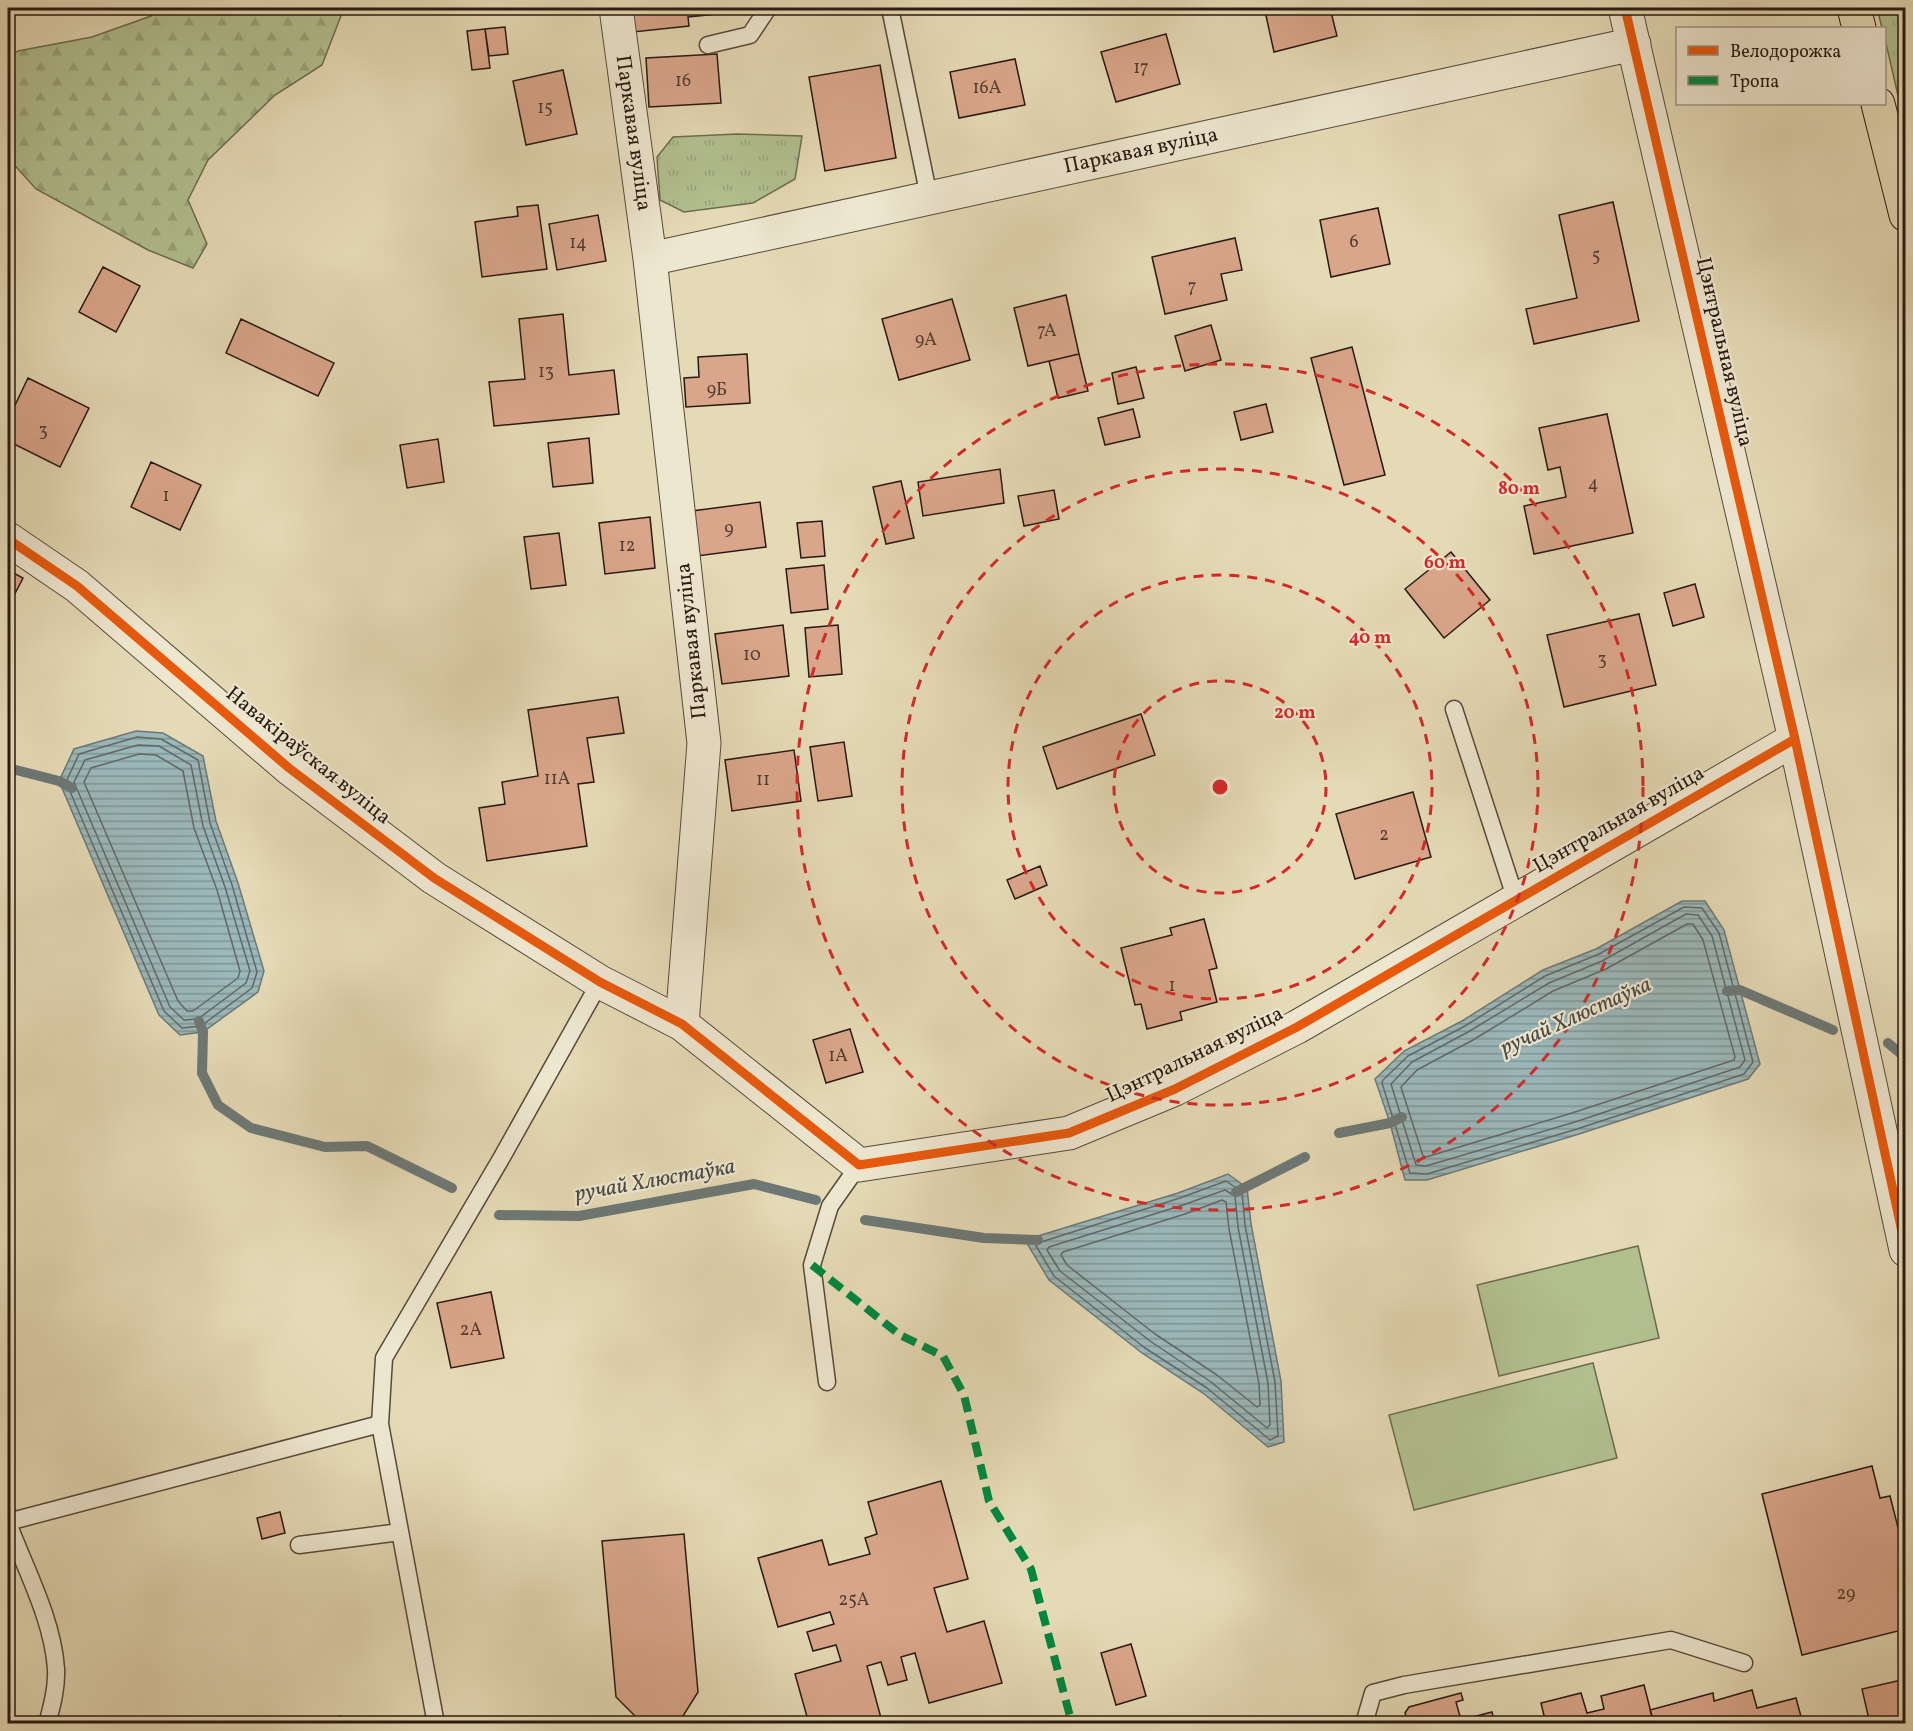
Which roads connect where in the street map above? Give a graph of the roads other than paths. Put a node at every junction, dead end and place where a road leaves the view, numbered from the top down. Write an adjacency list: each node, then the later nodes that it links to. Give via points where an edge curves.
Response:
1 (616, 8): 12 (street, Паркавая вуліца)
2 (768, 8): 8 (lane, via 750,35)
3 (891, 8): 10 (lane)
4 (1625, 8): 7 (street, Цэнтральная вуліца)
5 (1854, 8): 6 (main road)
6 (1859, 27)
7 (1634, 44): 10 (street, Паркавая вуліца); 15 (street, Цэнтральная вуліца)
8 (708, 45)
9 (1878, 105): 11 (main road)
10 (929, 197): 12 (street, Паркавая вуліца)
11 (1905, 215)
12 (650, 259): 18 (street, Паркавая вуліца, via 704,742)
13 (8, 539): 17 (street, Навакіраўская вуліца, via 77,586 289,768 434,878)
14 (1454, 709): 16 (lane)
15 (1795, 739): 16 (street, Цэнтральная вуліца); 20 (street, Цэнтральная вуліца)
16 (1516, 900): 19 (street, Цэнтральная вуліца, via 1297,1027 1175,1089 1080,1128 1057,1135)
17 (600, 982): 18 (street); 22 (lane, via 384,1358)
18 (682, 1024): 19 (street)
19 (859, 1165): 21 (lane, via 830,1206 812,1265)
20 (1905, 1250)
21 (827, 1382)
22 (380, 1424): 23 (lane); 24 (lane)
23 (8, 1522): 27 (lane, via 51,1635 56,1670 53,1705)
24 (400, 1532): 25 (lane); 28 (lane)
25 (299, 1545)
26 (1744, 1663): 29 (lane, via 1671,1640 1373,1693)
27 (46, 1724)
28 (436, 1724)
29 (1367, 1724)

